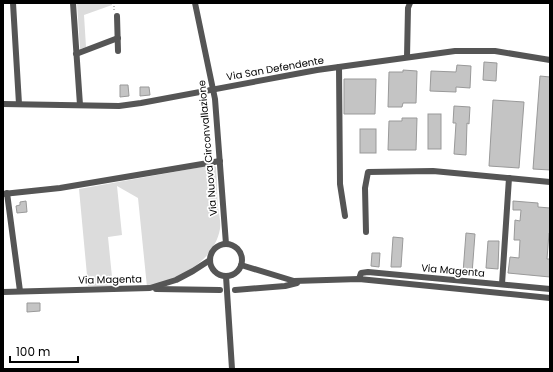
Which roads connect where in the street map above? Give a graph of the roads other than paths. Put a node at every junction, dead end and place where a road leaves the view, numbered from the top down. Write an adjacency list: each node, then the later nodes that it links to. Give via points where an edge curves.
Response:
1 (13, 3): 14 (street)
2 (73, 3): 8 (street)
3 (195, 3): 12 (street, Via Nuova Circonvallazione)
4 (410, 3): 9 (street)
5 (117, 16): 6 (street)
6 (118, 38): 7 (street); 8 (street)
7 (118, 51)
8 (76, 54): 15 (street)
9 (407, 57): 10 (street, Via San Defendente, via 480,50); 11 (street, Via San Defendente)
10 (550, 60)
11 (338, 67): 12 (street, Via San Defendente); 20 (street, via 340,184)
12 (214, 89): 15 (street, Via San Defendente, via 119,106); 16 (street, Via Nuova Circonvallazione)
13 (3, 104): 14 (street, Via San Defendente)
14 (19, 104): 15 (street, Via San Defendente)
15 (80, 105)
16 (220, 161): 19 (street, via 60,188); 22 (street, Via Nuova Circonvallazione)
17 (509, 178): 18 (street); 21 (street, via 433,171 368,172 365,188); 28 (street)
18 (550, 182)
19 (5, 193): 33 (street)
20 (344, 216)
21 (366, 232)
22 (226, 244): 23 (street, via 217,247); 24 (street, via 239,251)
23 (210, 260): 25 (street, via 217,273); 29 (street, Via Magenta, via 176,280)
24 (241, 265): 25 (street, via 235,273); 27 (street, Via Magenta, via 284,279)
25 (226, 276): 36 (street)
26 (359, 279): 27 (street, Via Magenta); 28 (street, Via Magenta, via 361,273 368,272); 35 (street, Via Magenta)
27 (304, 282): 32 (street)
28 (502, 284): 30 (street, Via Magenta)
29 (150, 288): 31 (street); 33 (street, Via Magenta)
30 (550, 289)
31 (220, 290)
32 (235, 290)
33 (20, 291): 34 (street, Via Magenta)
34 (3, 292)
35 (550, 298)
36 (232, 369)

